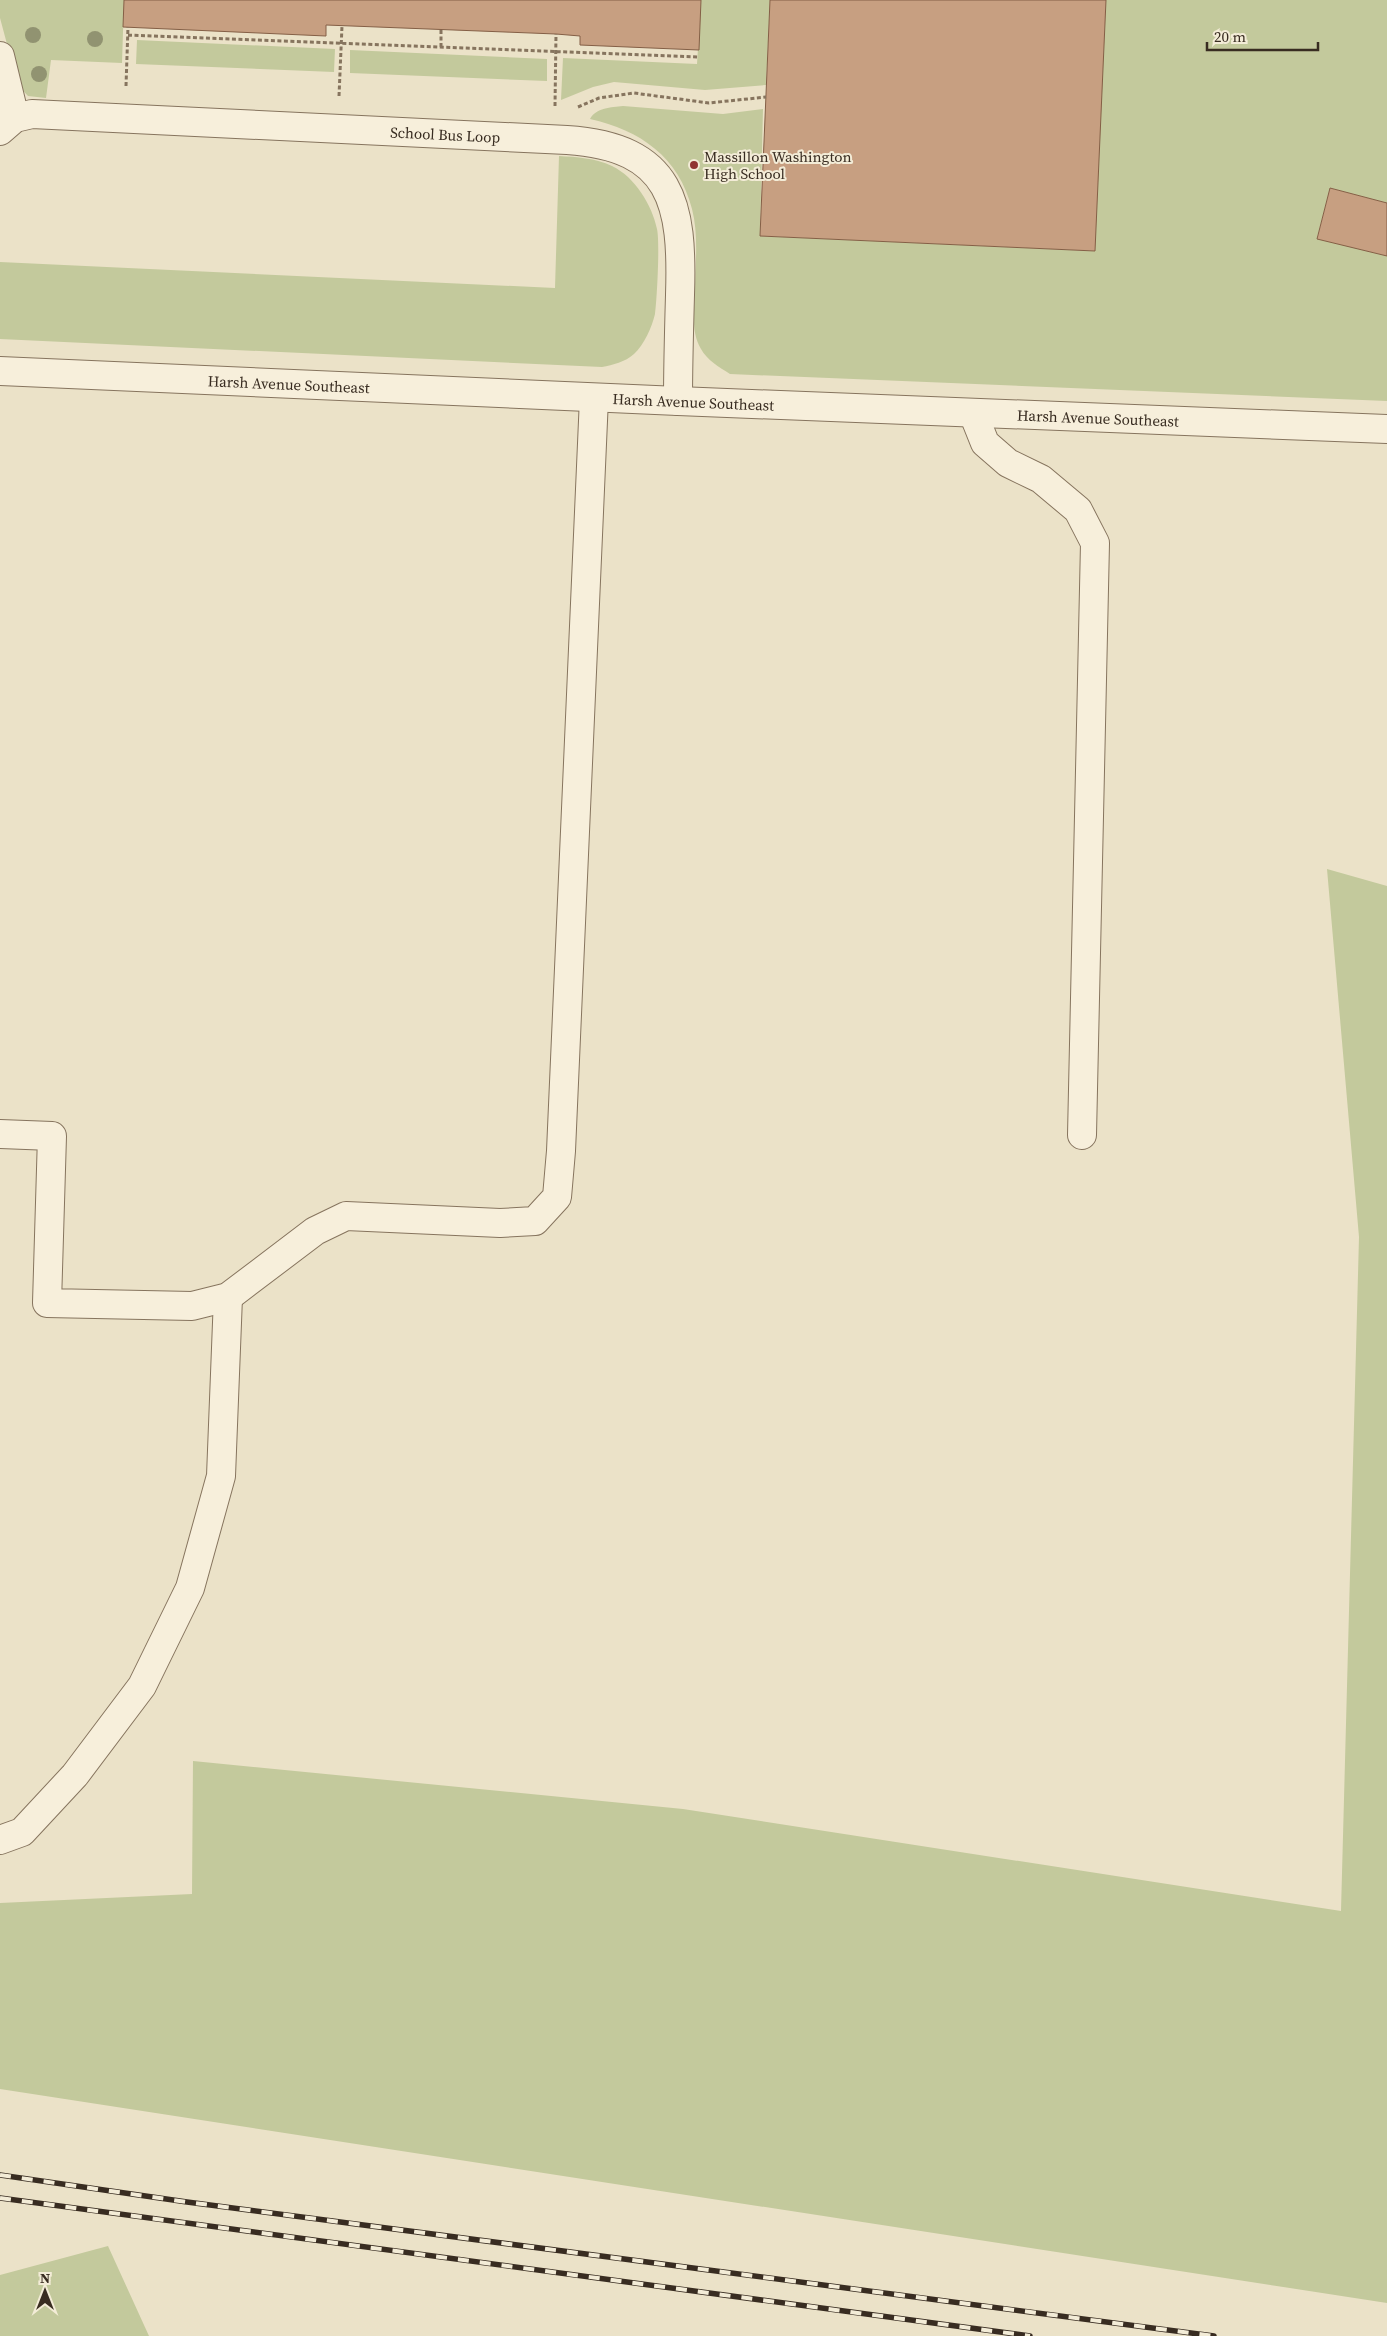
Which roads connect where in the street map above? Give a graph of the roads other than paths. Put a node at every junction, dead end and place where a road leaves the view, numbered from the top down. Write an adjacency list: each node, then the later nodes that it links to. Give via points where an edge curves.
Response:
1 (0, 56): 2 (street)
2 (8, 124): 5 (street, School Bus Loop, via 32,114 577,141 614,148 651,169 669,193 678,221 681,250)
3 (0, 370): 4 (street, Harsh Avenue Southeast)
4 (594, 398): 5 (street, Harsh Avenue Southeast); 10 (street, via 557,1197 535,1221 500,1223 346,1216 315,1231)
5 (678, 401): 6 (street, Harsh Avenue Southeast)
6 (973, 413): 7 (street, Harsh Avenue Southeast); 9 (street, via 985,443 1008,463 1041,480 1078,510 1095,543)
7 (1387, 429)
8 (0, 1134): 10 (street, via 52,1136 47,1303 192,1306)
9 (1082, 1135)
10 (228, 1297): 11 (street, via 221,1476 190,1588 142,1686 75,1776 22,1832)
11 (0, 1840)

